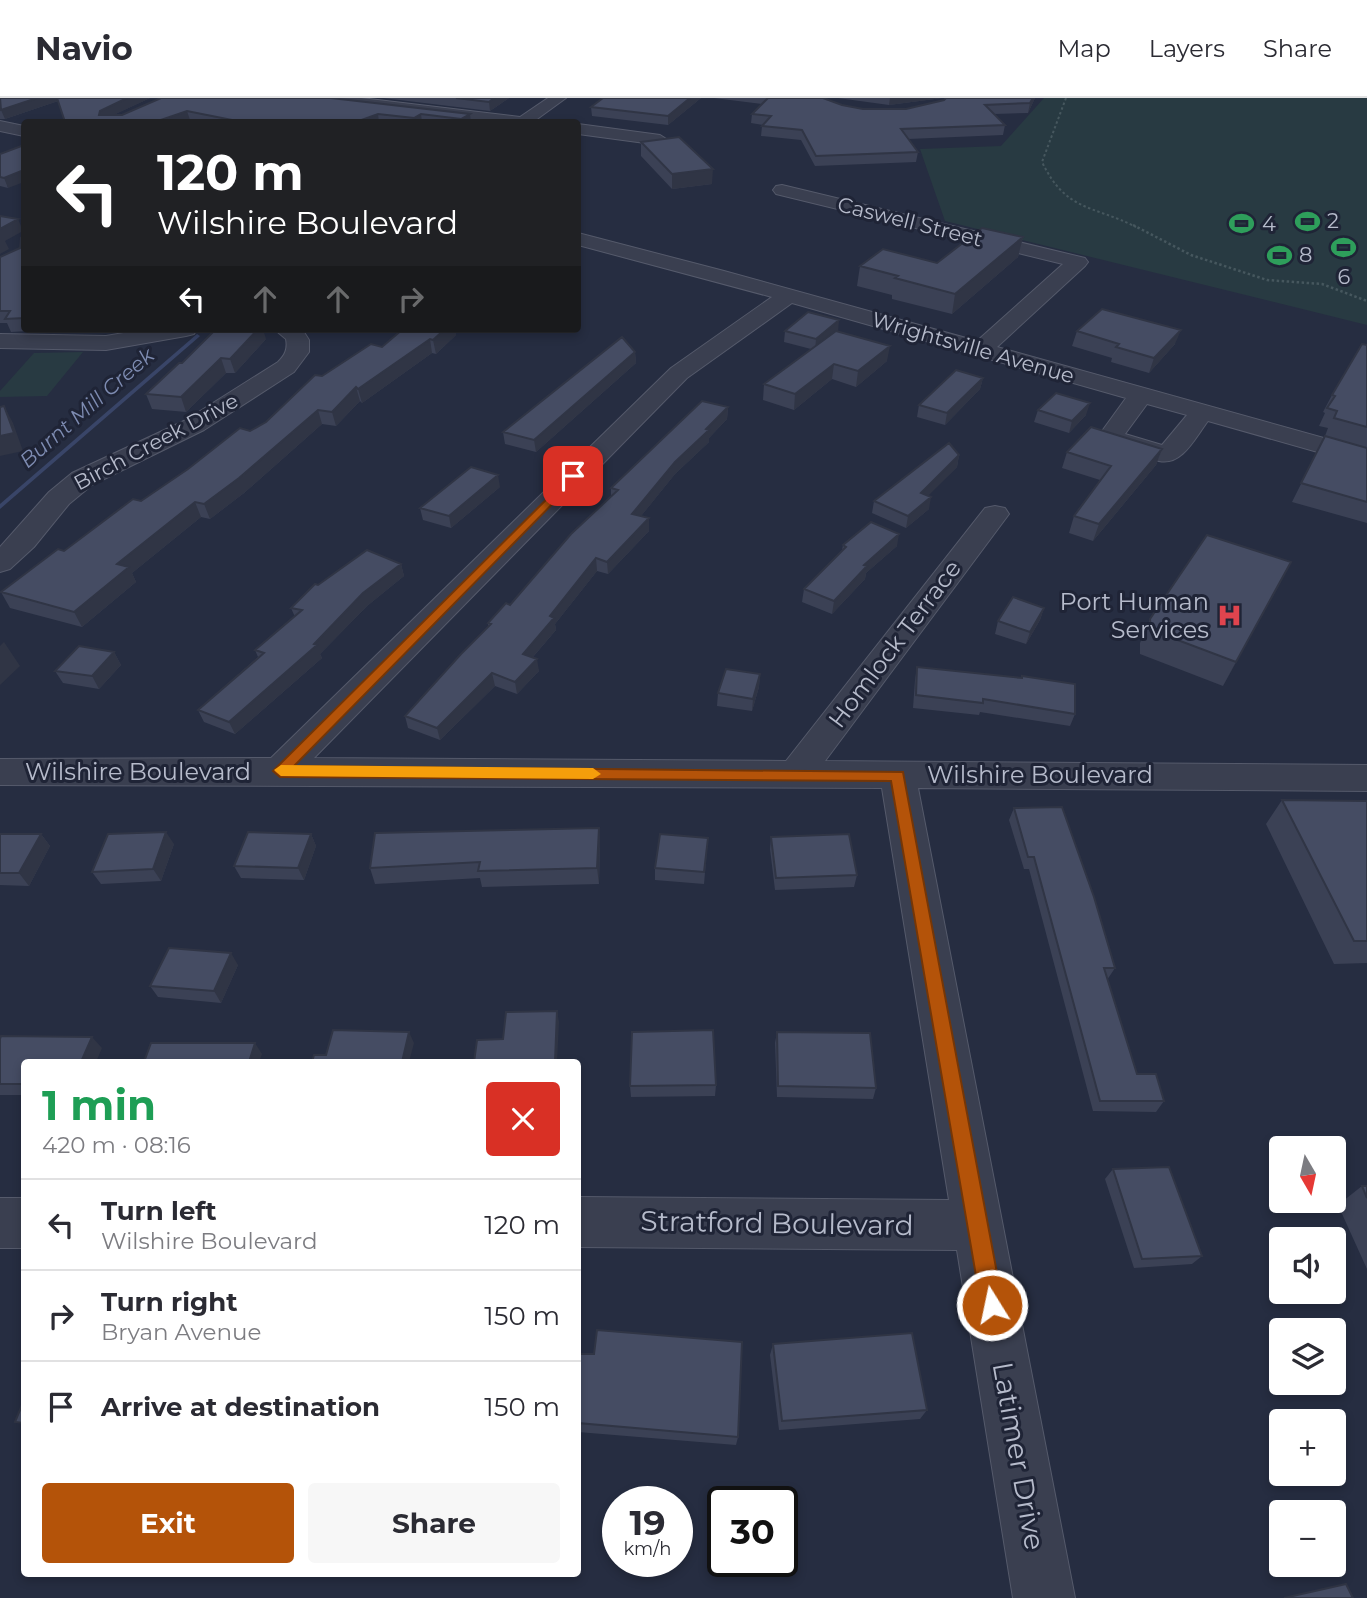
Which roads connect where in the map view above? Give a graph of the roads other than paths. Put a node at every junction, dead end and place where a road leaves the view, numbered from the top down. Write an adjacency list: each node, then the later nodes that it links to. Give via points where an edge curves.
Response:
1 (322, 98): 3 (street)
2 (558, 98): 4 (street)
3 (498, 119)
4 (527, 119)
5 (0, 126): 7 (street)
6 (581, 129): 8 (street)
7 (21, 130)
8 (660, 140)
9 (782, 190): 17 (street, Caswell Street, via 1078,262)
10 (581, 240): 11 (street, Wrightsville Avenue)
11 (603, 246): 12 (street); 13 (street, Wrightsville Avenue)
12 (581, 261)
13 (786, 296): 17 (street, Wrightsville Avenue); 23 (street, via 679,373)
14 (163, 333): 16 (street, via 106,343)
15 (292, 333): 22 (street, Birch Creek Drive, via 299,344 286,367 195,425 76,483)
16 (0, 341)
17 (981, 350): 18 (street, Wrightsville Avenue)
18 (1142, 395): 19 (street, Wrightsville Avenue); 19 (street, via 1110,438 1168,455)
19 (1202, 412): 20 (street, Wrightsville Avenue)
20 (1367, 458)
21 (995, 514): 25 (street, Homlock Terrace)
22 (0, 563)
23 (280, 771): 24 (street, Wilshire Boulevard); 25 (street, Wilshire Boulevard)
24 (0, 772)
25 (796, 774): 26 (street, Wilshire Boulevard)
26 (898, 776): 27 (street, Wilshire Boulevard); 31 (street, Latimer Drive)
27 (1367, 778)
28 (581, 1222): 31 (street, Stratford Boulevard)
29 (0, 1223): 30 (street)
30 (21, 1223)
31 (978, 1225): 32 (street, Latimer Drive)
32 (1044, 1598)

